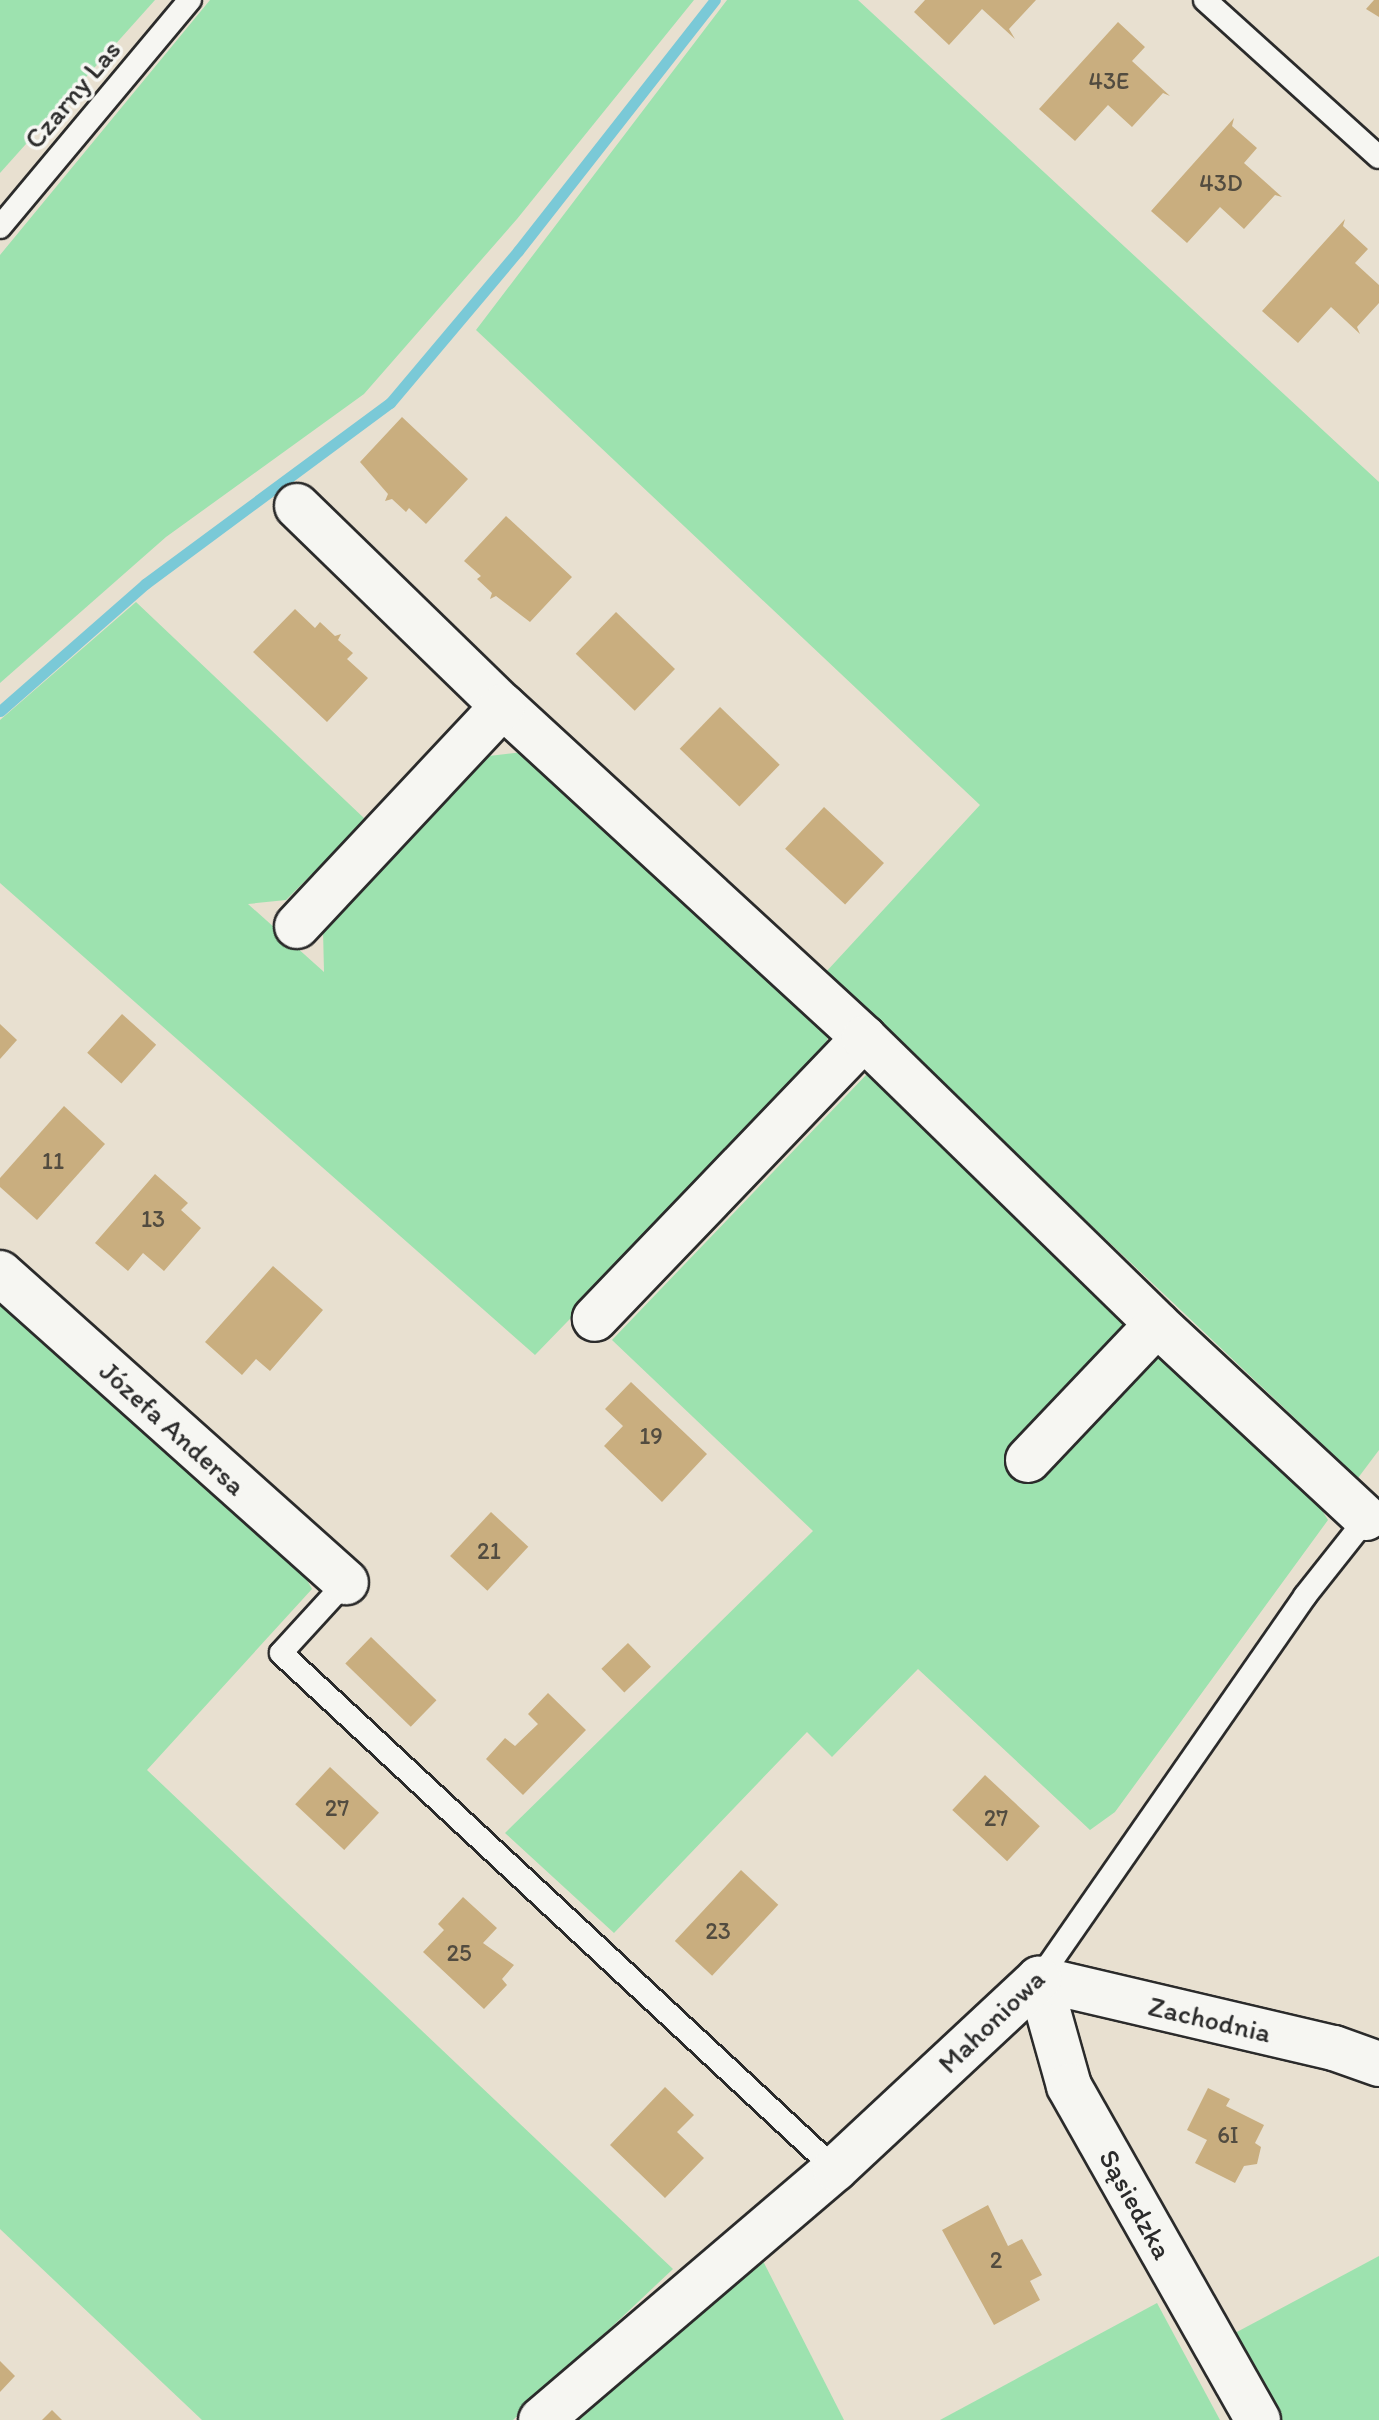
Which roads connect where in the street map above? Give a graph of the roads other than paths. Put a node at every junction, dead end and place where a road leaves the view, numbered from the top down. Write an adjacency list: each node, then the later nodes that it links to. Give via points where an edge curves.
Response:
1 (190, 0): 4 (lane, Czarny Las)
2 (1205, 0): 3 (lane)
3 (1379, 157)
4 (0, 227)
5 (297, 506): 6 (street)
6 (503, 706): 7 (street); 8 (street)
7 (297, 926)
8 (864, 1038): 10 (street); 11 (street)
9 (0, 1273): 14 (street, Józefa Andersa)
10 (595, 1319)
11 (1157, 1324): 12 (street); 13 (street)
12 (1028, 1460)
13 (1373, 1510): 15 (lane, Mahoniowa, via 1312,1586)
14 (346, 1582): 17 (lane, via 281,1653)
15 (1039, 1979): 16 (street, Zachodnia, via 1334,2048); 17 (street, Mahoniowa); 19 (street, Sąsiedzka, via 1069,2086)
16 (1379, 2064)
17 (835, 2169): 18 (street, Mahoniowa)
18 (541, 2420)
19 (1258, 2420)

